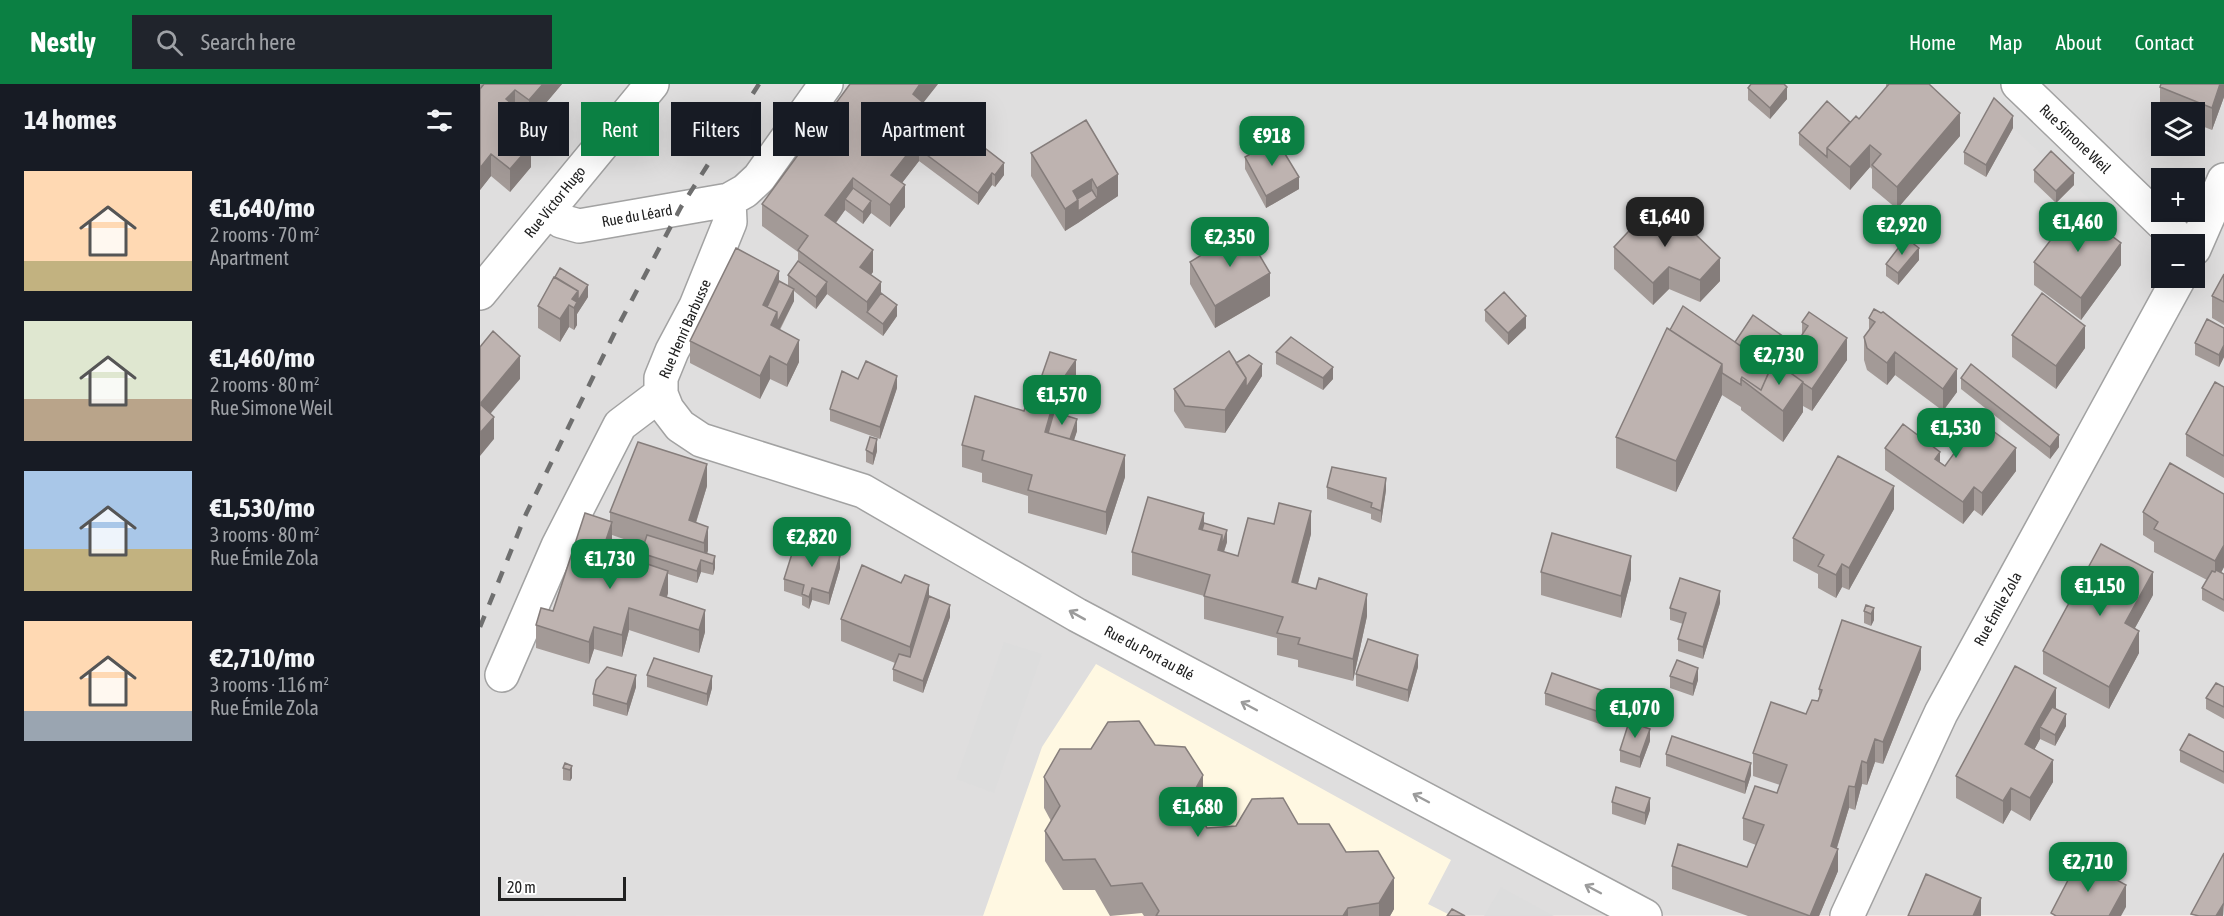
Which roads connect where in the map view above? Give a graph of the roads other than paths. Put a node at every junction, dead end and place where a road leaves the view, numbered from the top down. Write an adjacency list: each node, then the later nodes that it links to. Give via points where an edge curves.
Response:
1 (652, 84): 6 (street, Rue Victor Hugo)
2 (825, 84): 5 (street, via 759,178)
3 (2018, 84): 7 (street, Rue Simone Weil)
4 (2224, 180): 8 (street)
5 (729, 200): 6 (street, Rue du Léard, via 579,226 561,221); 11 (street, Rue Henri Barbusse, via 730,222 661,378)
6 (549, 211): 10 (street, Rue Victor Hugo)
7 (2174, 234)
8 (2201, 234)
9 (2174, 288): 14 (street, Rue Émile Zola, via 1941,713)
10 (480, 293)
11 (661, 394): 12 (street, Rue Henri Barbusse, via 620,424 558,546); 13 (street, Rue du Port au Blé, one-way to 11, via 1077,615 863,491 701,440 680,426)
12 (502, 675)
13 (1645, 916)
14 (1847, 916)

